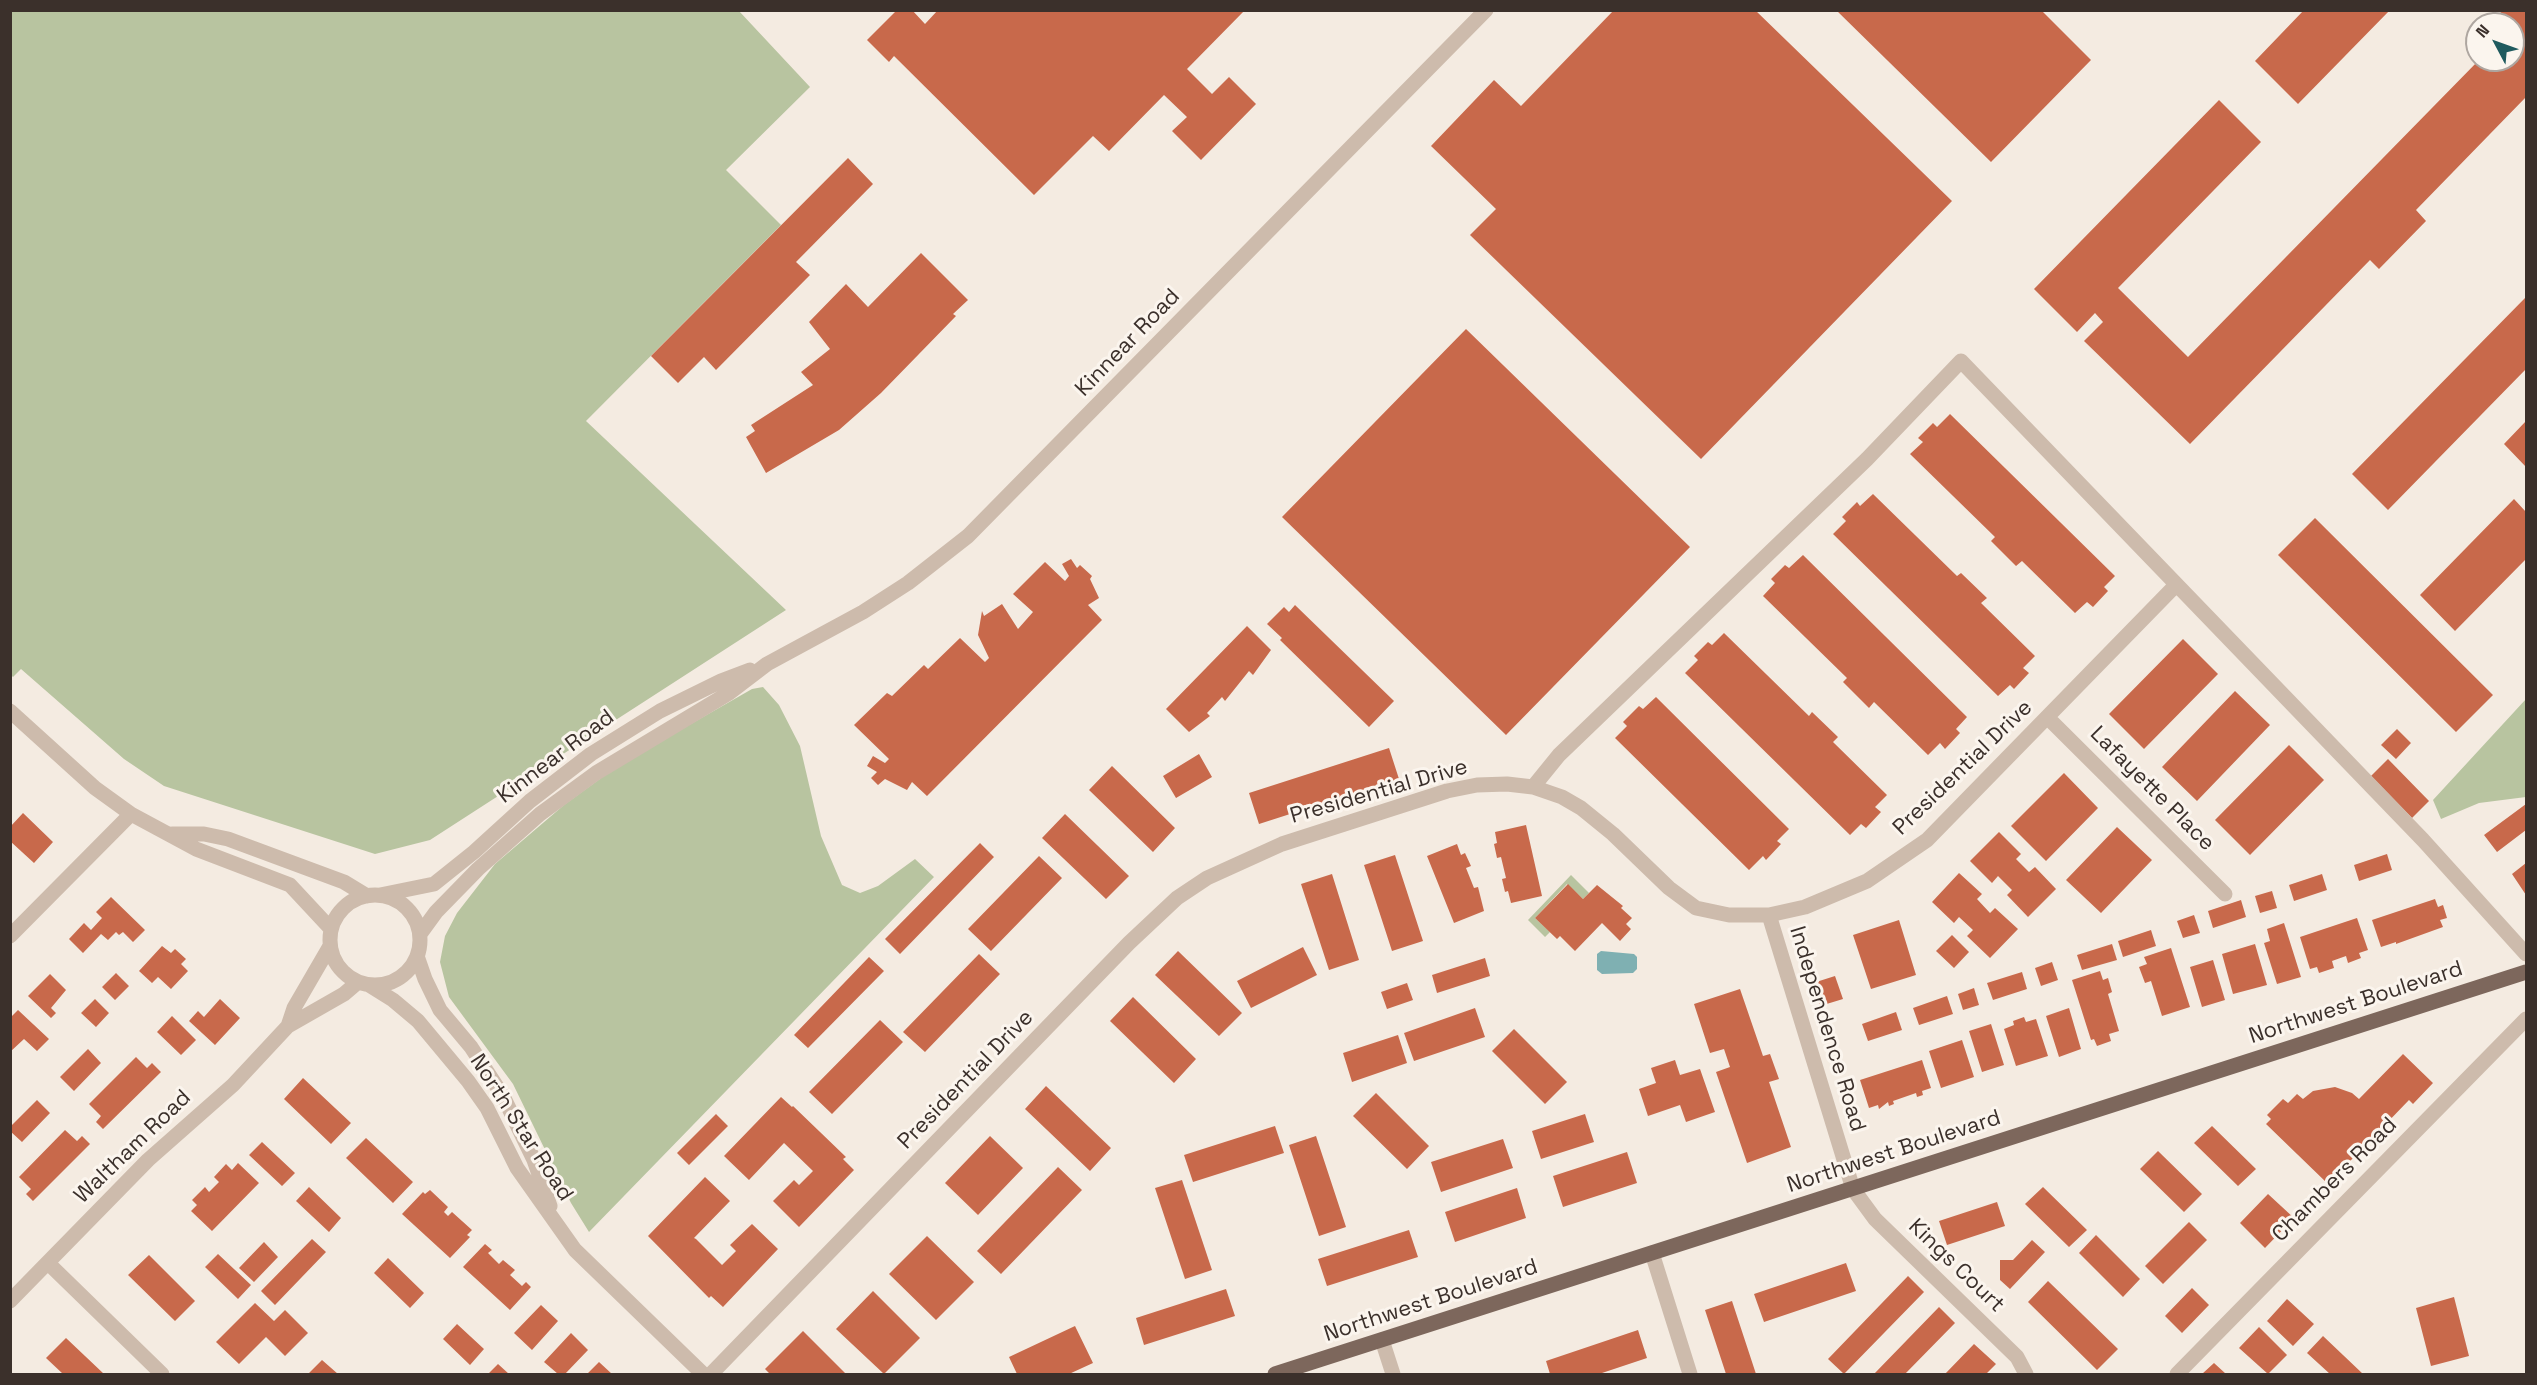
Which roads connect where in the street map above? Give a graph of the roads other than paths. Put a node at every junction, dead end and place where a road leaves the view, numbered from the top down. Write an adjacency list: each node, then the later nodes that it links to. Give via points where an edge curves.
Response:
1 (1486, 10): 3 (street, Kinnear Road, via 968,536 863,612)
2 (2176, 585): 5 (street, Presidential Drive); 6 (street, via 1961,361 1867,459 1558,756); 16 (street, via 2423,840)
3 (767, 664): 10 (street, Kinnear Road, via 660,711 591,754 434,884); 13 (street, Kinnear Road, via 729,693 596,773 540,814 478,869)
4 (10, 711): 7 (street, via 94,788)
5 (2047, 717): 9 (street, Lafayette Place); 11 (street, Presidential Drive, via 1927,840 1896,863 1867,882 1833,896)
6 (1533, 787): 11 (street, Presidential Drive, via 1581,808 1668,888 1696,908 1729,915); 30 (street, Presidential Drive, via 1477,785 1447,790 1257,853 1184,893 1129,943)
7 (131, 814): 8 (street); 14 (street)
8 (172, 834): 10 (street, via 228,839); 12 (street, via 196,849 290,885)
9 (2225, 894)
10 (374, 896): 12 (street, via 344,908); 13 (street, via 407,908)
11 (1769, 915): 22 (street, Independence Road)
12 (331, 929): 15 (street)
13 (420, 934): 17 (street)
14 (10, 936)
15 (330, 946): 19 (street, via 339,968); 21 (street, Waltham Road, via 294,1008)
16 (2526, 954)
17 (417, 956): 19 (street, via 398,979); 23 (street, North Star Road, via 440,1010 471,1047 503,1096 534,1160)
18 (2526, 972): 22 (main road, Northwest Boulevard)
19 (364, 984): 21 (street, Waltham Road); 23 (street, North Star Road, via 393,1000 418,1021 468,1081 487,1108 517,1168)
20 (2526, 1019): 35 (street, Chambers Road)
21 (288, 1026): 25 (street, Waltham Road, via 233,1085 148,1160)
22 (1852, 1189): 24 (main road, Northwest Boulevard); 34 (street, Kings Court, via 1875,1219 2017,1357)
23 (555, 1223): 29 (street, North Star Road, via 598,1274)
24 (1652, 1253): 27 (main road, Northwest Boulevard); 33 (street)
25 (48, 1263): 26 (street, Waltham Road); 28 (street)
26 (10, 1301)
27 (1382, 1340): 31 (main road, Northwest Boulevard); 32 (street)
28 (162, 1374)
29 (703, 1374)
30 (711, 1374)
31 (1275, 1374)
32 (1393, 1374)
33 (1690, 1374)
34 (2026, 1374)
35 (2178, 1374)

